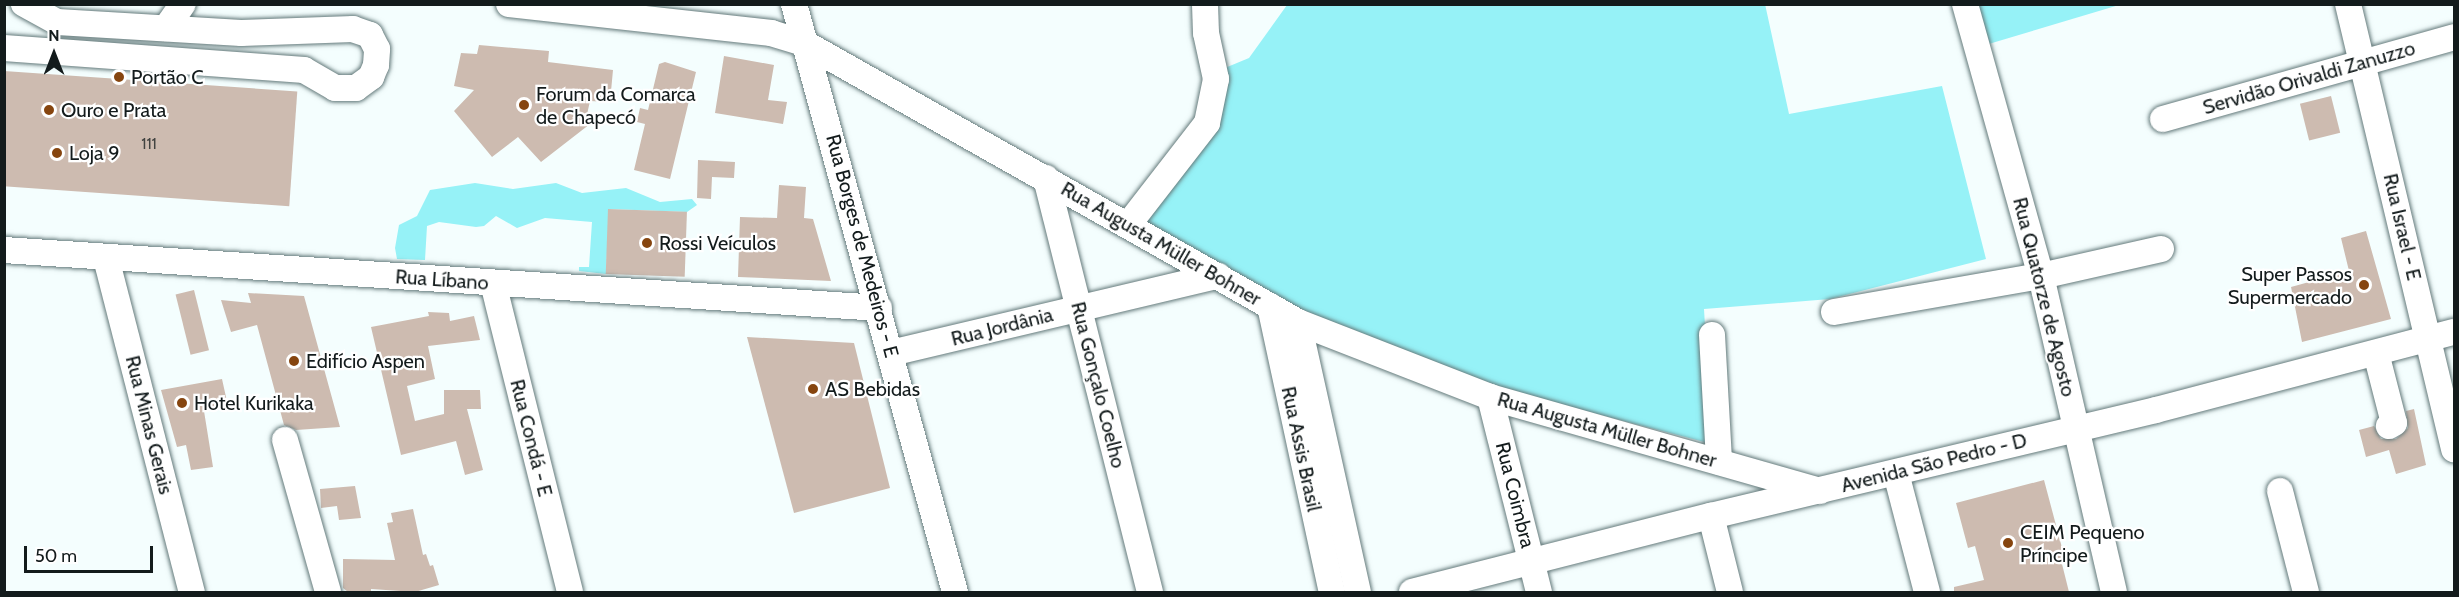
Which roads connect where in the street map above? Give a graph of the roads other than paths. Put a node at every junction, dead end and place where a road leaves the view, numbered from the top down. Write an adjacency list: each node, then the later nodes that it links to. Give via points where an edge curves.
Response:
1 (24, 4): 9 (street, via 57,22)
2 (80, 4): 9 (street)
3 (183, 4): 10 (street)
4 (509, 4): 12 (street, Rua Augusta Müller Bohner, via 771,33)
5 (794, 4): 12 (street, Rua Borges de Medeiros - E)
6 (1205, 4): 17 (street, via 1206,33 1216,79 1207,123)
7 (1965, 4): 22 (street, Rua Quatorze de Agosto)
8 (2348, 4): 14 (street, Rua Israel - E)
9 (96, 25): 10 (street)
10 (166, 28): 13 (street, via 241,33 353,29 370,35 377,50 376,65 371,77 356,88 335,88 304,70)
11 (2454, 37): 14 (street, Servidão Orivaldi Zanuzzo)
12 (806, 44): 16 (street, Rua Augusta Müller Bohner); 25 (street, Rua Borges de Medeiros - E)
13 (4, 48)
14 (2364, 61): 15 (street, Servidão Orivaldi Zanuzzo); 31 (street, Rua Israel - E)
15 (2163, 119)
16 (1046, 178): 17 (street, Rua Augusta Müller Bohner); 26 (street, Rua Gonçalo Coelho)
17 (1128, 225): 21 (street, Rua Augusta Müller Bohner)
18 (2161, 249): 22 (street)
19 (4, 250): 20 (street, Rua Líbano)
20 (106, 258): 23 (street, Rua Líbano); 45 (street, Rua Minas Gerais)
21 (1218, 276): 24 (street, Rua Augusta Müller Bohner); 26 (street, Rua Jordânia)
22 (2042, 276): 27 (street); 36 (street, Rua Quatorze de Agosto)
23 (493, 283): 25 (street, Rua Líbano); 47 (street, Rua Condá - E)
24 (1270, 306): 28 (street, Rua Augusta Müller Bohner); 50 (street, Rua Assis Brasil)
25 (879, 308): 32 (street, Rua Borges de Medeiros - E)
26 (1079, 308): 32 (street, Rua Jordânia); 49 (street, Rua Gonçalo Coelho)
27 (1834, 312)
28 (1298, 322): 34 (street, Rua Augusta Müller Bohner); 51 (street, Rua Assis Brasil)
29 (2454, 332): 31 (street, Avenida São Pedro - D)
30 (1712, 335): 39 (street)
31 (2426, 340): 33 (street, Avenida São Pedro - D); 38 (street, Rua Israel - E)
32 (891, 353): 48 (street, Rua Borges de Medeiros - E)
33 (2376, 353): 35 (street, via 2394,423); 36 (street, Avenida São Pedro - D)
34 (1490, 397): 39 (street, Rua Augusta Müller Bohner); 44 (street, Rua Coimbra)
35 (2390, 426)
36 (2076, 429): 40 (street, Avenida São Pedro - D); 56 (street, Rua Quatorze de Agosto)
37 (285, 440): 46 (street)
38 (2454, 450)
39 (1719, 462): 41 (street, Rua Augusta Müller Bohner)
40 (1896, 473): 41 (street, Avenida São Pedro - D); 55 (street)
41 (1820, 491): 43 (street, Avenida São Pedro - D)
42 (2280, 491): 57 (street)
43 (1711, 516): 44 (street, Avenida São Pedro - D); 54 (street)
44 (1531, 563): 52 (street, Avenida São Pedro - D); 53 (street, Rua Coimbra)
45 (192, 592)
46 (328, 592)
47 (570, 592)
48 (955, 592)
49 (1150, 592)
50 (1332, 592)
51 (1358, 592)
52 (1412, 592)
53 (1539, 592)
54 (1730, 592)
55 (1927, 592)
56 (2114, 592)
57 (2306, 592)

